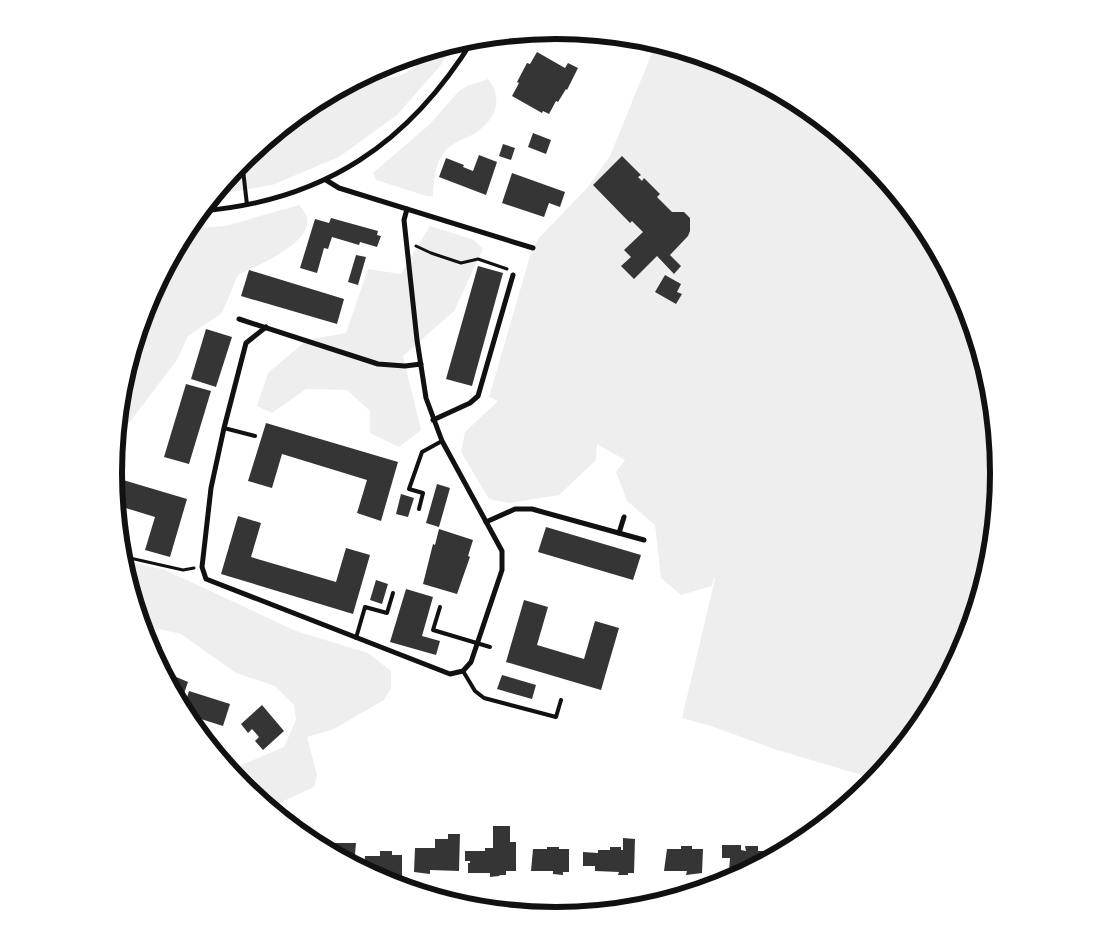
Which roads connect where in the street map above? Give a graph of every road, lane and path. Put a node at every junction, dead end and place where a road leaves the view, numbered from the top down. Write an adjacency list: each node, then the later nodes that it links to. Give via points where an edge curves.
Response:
1 (467, 48): 3 (street, via 447,79 417,113 377,148)
2 (244, 172): 4 (lane)
3 (326, 180): 4 (street, via 280,198); 5 (street, via 339,188)
4 (248, 205): 6 (street)
5 (407, 209): 7 (street, via 404,220); 8 (street)
6 (210, 210)
7 (407, 241): 9 (path, via 461,263 478,259 506,268); 12 (street)
8 (533, 248)
9 (513, 275): 13 (street, via 478,396)
10 (239, 318): 11 (street)
11 (266, 327): 12 (street, via 378,364); 14 (street, via 246,343)
12 (421, 364): 13 (street)
13 (433, 420): 16 (street)
14 (224, 428): 15 (lane); 23 (street, via 211,488)
15 (255, 436)
16 (442, 441): 17 (lane, via 422,452 408,489 423,493); 19 (street)
17 (419, 510)
18 (624, 517): 20 (street)
19 (486, 522): 20 (street, via 515,509 532,509); 27 (street, via 502,551 502,570)
20 (619, 533): 21 (street)
21 (644, 540)
22 (130, 558): 23 (path, via 183,570)
23 (202, 567): 26 (street, via 206,579)
24 (393, 594): 26 (lane, via 387,613 365,607)
25 (440, 607): 27 (lane, via 433,630)
26 (356, 638): 29 (street, via 450,674)
27 (477, 643): 28 (lane); 29 (street, via 471,662)
28 (490, 647)
29 (463, 671): 30 (lane, via 474,691 484,698 556,717)
30 (561, 700)

